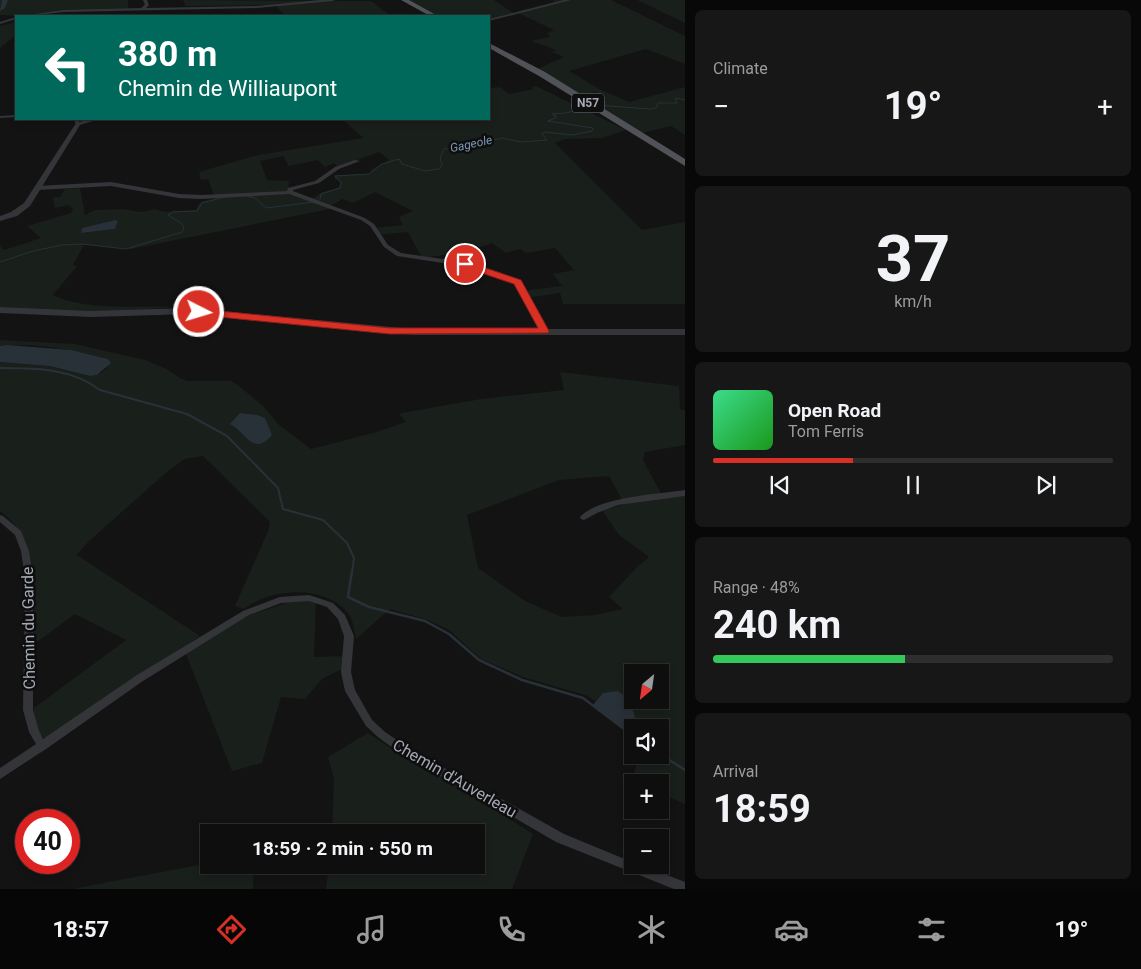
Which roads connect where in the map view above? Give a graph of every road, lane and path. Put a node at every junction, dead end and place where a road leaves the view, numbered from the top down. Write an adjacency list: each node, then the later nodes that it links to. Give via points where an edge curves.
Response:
1 (145, 0): 5 (street, via 147,5)
2 (333, 0): 5 (street, via 273,6)
3 (404, 0): 8 (main road)
4 (569, 0): 10 (street)
5 (140, 10): 6 (street); 7 (street)
6 (29, 15)
7 (133, 15)
8 (432, 15)
9 (15, 18): 11 (street)
10 (490, 20)
11 (0, 23)
12 (490, 46): 17 (main road, N57)
13 (15, 116): 14 (street)
14 (0, 117)
15 (77, 121): 18 (street)
16 (357, 161): 19 (street)
17 (685, 163)
18 (38, 188): 19 (street, via 111,184 201,197); 20 (street, via 27,204)
19 (290, 192): 22 (street, via 363,219 374,228 386,246 399,254 465,264 518,282)
20 (0, 219)
21 (0, 310): 22 (street, via 91,314 172,310 390,331)
22 (544, 331): 23 (street)
23 (685, 332)
24 (685, 493): 25 (street, via 619,503 591,511)
25 (584, 517)
26 (0, 518): 27 (street, Chemin du Garde, via 18,533 25,551 29,578 28,710)
27 (42, 746): 28 (street, Chemin d'Auverleau); 29 (street, Chemin d'Auverleau, via 140,678 246,612 280,600 316,599 330,605 342,617 349,636 346,672 350,691 369,723 382,735 414,757 536,826)
28 (0, 774)
29 (685, 888)

